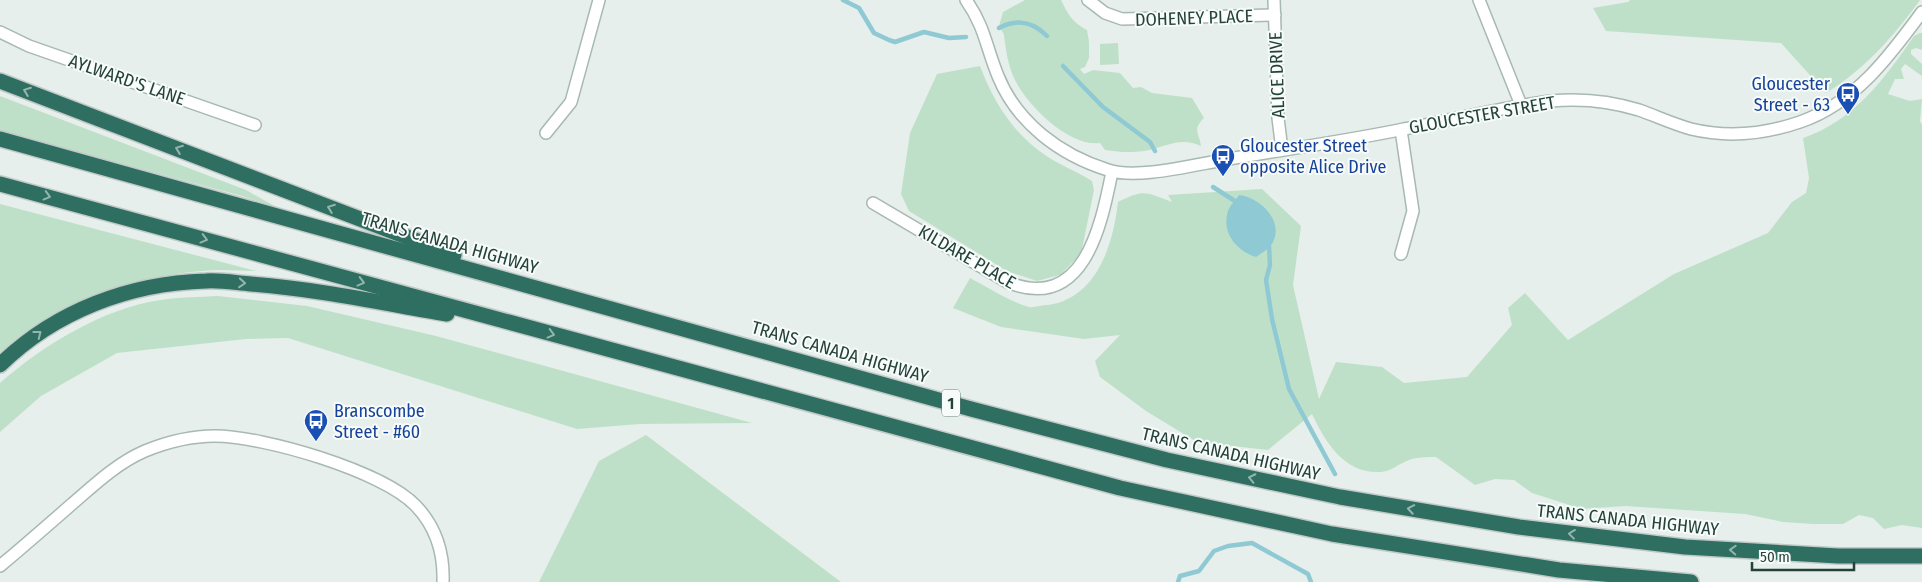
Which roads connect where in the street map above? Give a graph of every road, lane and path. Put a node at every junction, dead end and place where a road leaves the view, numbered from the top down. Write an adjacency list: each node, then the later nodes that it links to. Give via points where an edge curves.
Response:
1 (599, 0): 13 (street, via 572,102)
2 (966, 0): 16 (street, GLOUCESTER STREET, via 986,34 998,76 1015,108 1040,135 1056,146)
3 (1088, 0): 7 (street, DOHENEY PLACE, via 1105,13 1122,19)
4 (1274, 0): 7 (street, ALICE DRIVE)
5 (1479, 0): 10 (street)
6 (1922, 12): 10 (street, GLOUCESTER STREET, via 1874,73 1837,105 1800,122 1758,132 1736,135 1692,129 1598,100)
7 (1275, 15): 15 (street, ALICE DRIVE)
8 (0, 32): 11 (street, AYLWARD'S LANE, via 29,46)
9 (0, 80): 20 (highway, one-way to 9)
10 (1521, 105): 12 (street, GLOUCESTER STREET)
11 (255, 125)
12 (1401, 130): 15 (street, GLOUCESTER STREET); 19 (street, via 1413,211)
13 (546, 133)
14 (0, 139): 20 (highway, TRANS CANADA HIGHWAY / 1)
15 (1282, 150): 16 (street, GLOUCESTER STREET, via 1150,172)
16 (1112, 172): 18 (street, KILDARE PLACE, via 1100,222 1085,260 1066,280 1038,288 1022,288 1007,282)
17 (0, 184): 21 (highway, 1, one-way to 21)
18 (872, 203)
19 (1401, 254)
20 (540, 288): 23 (highway, TRANS CANADA HIGHWAY / 1, one-way to 20, via 1838,556 1685,547 1519,527 1340,497 1148,455)
21 (532, 328): 22 (highway, one-way to 21, via 48,326 95,303 147,287 207,280 283,286); 26 (highway, 1, one-way to 26, via 1120,488 1342,535 1559,570)
22 (0, 364)
23 (1922, 556)
24 (0, 566): 25 (street, via 96,483 128,460 178,440 215,436 262,441 358,471 397,489 417,506 434,533 442,556)
25 (443, 582)
26 (1691, 582)

